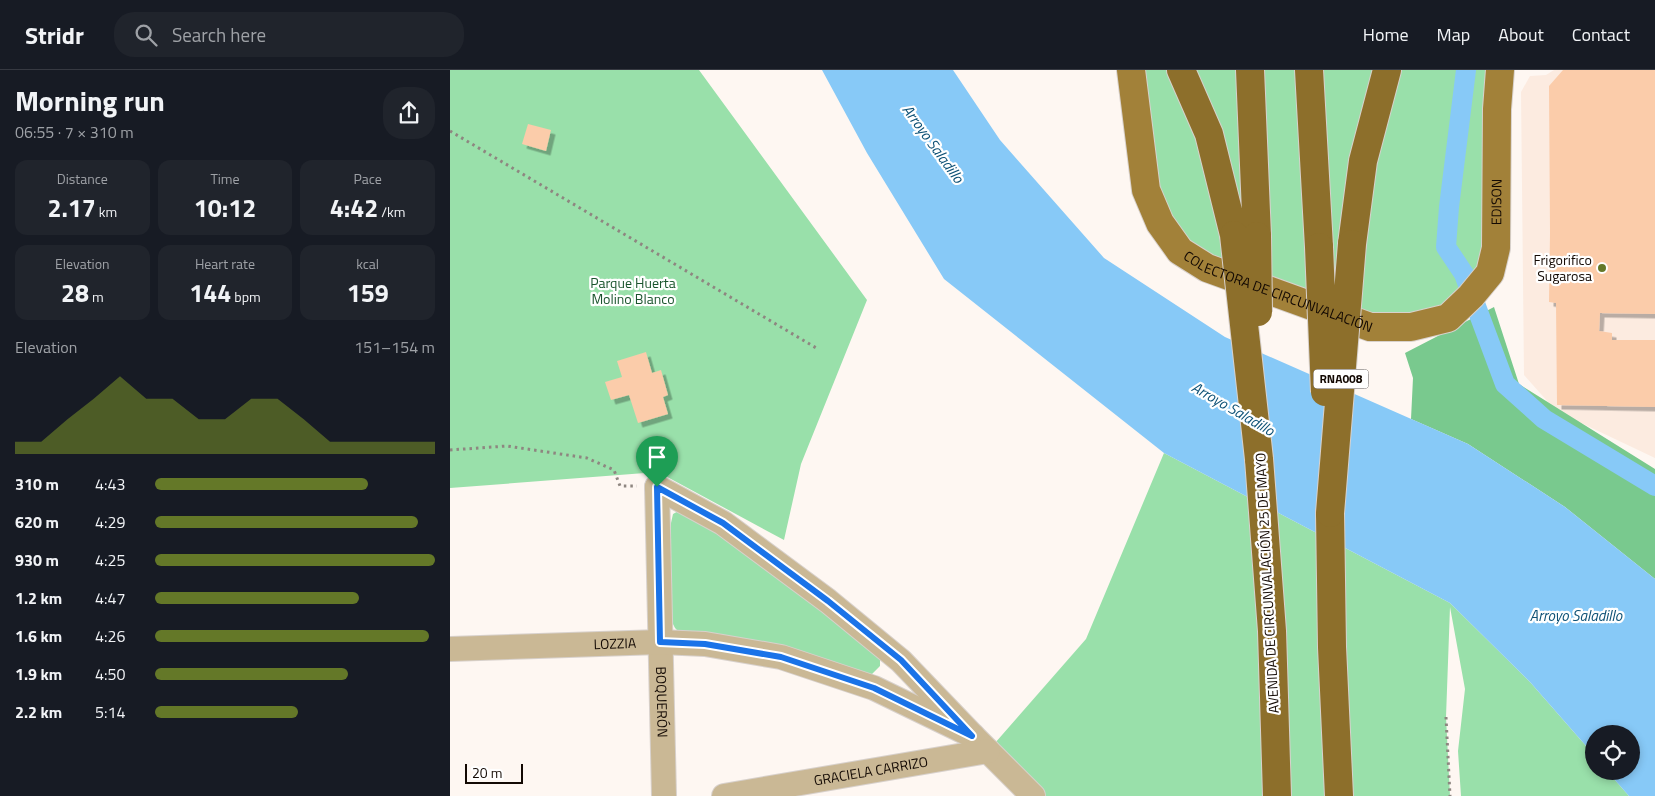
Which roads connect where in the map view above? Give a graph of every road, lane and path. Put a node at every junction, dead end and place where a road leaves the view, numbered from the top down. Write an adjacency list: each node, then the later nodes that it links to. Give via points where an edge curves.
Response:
1 (1131, 70): 11 (main road, COLECTORA DE CIRCUNVALACIÓN, via 1146,190 1160,223 1180,251 1207,268 1370,327 1410,327)
2 (1181, 70): 10 (highway, via 1209,134)
3 (1250, 70): 10 (highway)
4 (1309, 70): 15 (highway, RNA008, bridge)
5 (1387, 70): 15 (highway, RNA008, bridge, via 1363,161 1352,244)
6 (1500, 70): 8 (main road, EDISON)
7 (1512, 70): 8 (main road, via 1505,82)
8 (1498, 109): 11 (main road, EDISON, via 1496,248 1490,273)
9 (450, 131): 12 (path)
10 (1245, 235): 23 (highway, AVENIDA DE CIRCUNVALACIÓN 25 DE MAYO, bridge, via 1272,631)
11 (1448, 318)
12 (818, 349)
13 (450, 450): 14 (path, via 507,446 587,458 614,470 620,486)
14 (657, 487): 16 (street, BOQUERÓN); 19 (street, via 723,523 828,601 901,660)
15 (1330, 513): 24 (highway, RNA008)
16 (660, 642): 17 (street, LOZZIA); 19 (street, LOZZIA, via 705,644 781,657 874,688); 20 (street, BOQUERÓN)
17 (450, 649)
18 (1446, 717): 25 (path)
19 (980, 743): 21 (street, GRACIELA CARRIZO); 22 (street)
20 (664, 796)
21 (724, 796)
22 (1033, 796)
23 (1277, 796)
24 (1339, 796)
25 (1450, 796)

